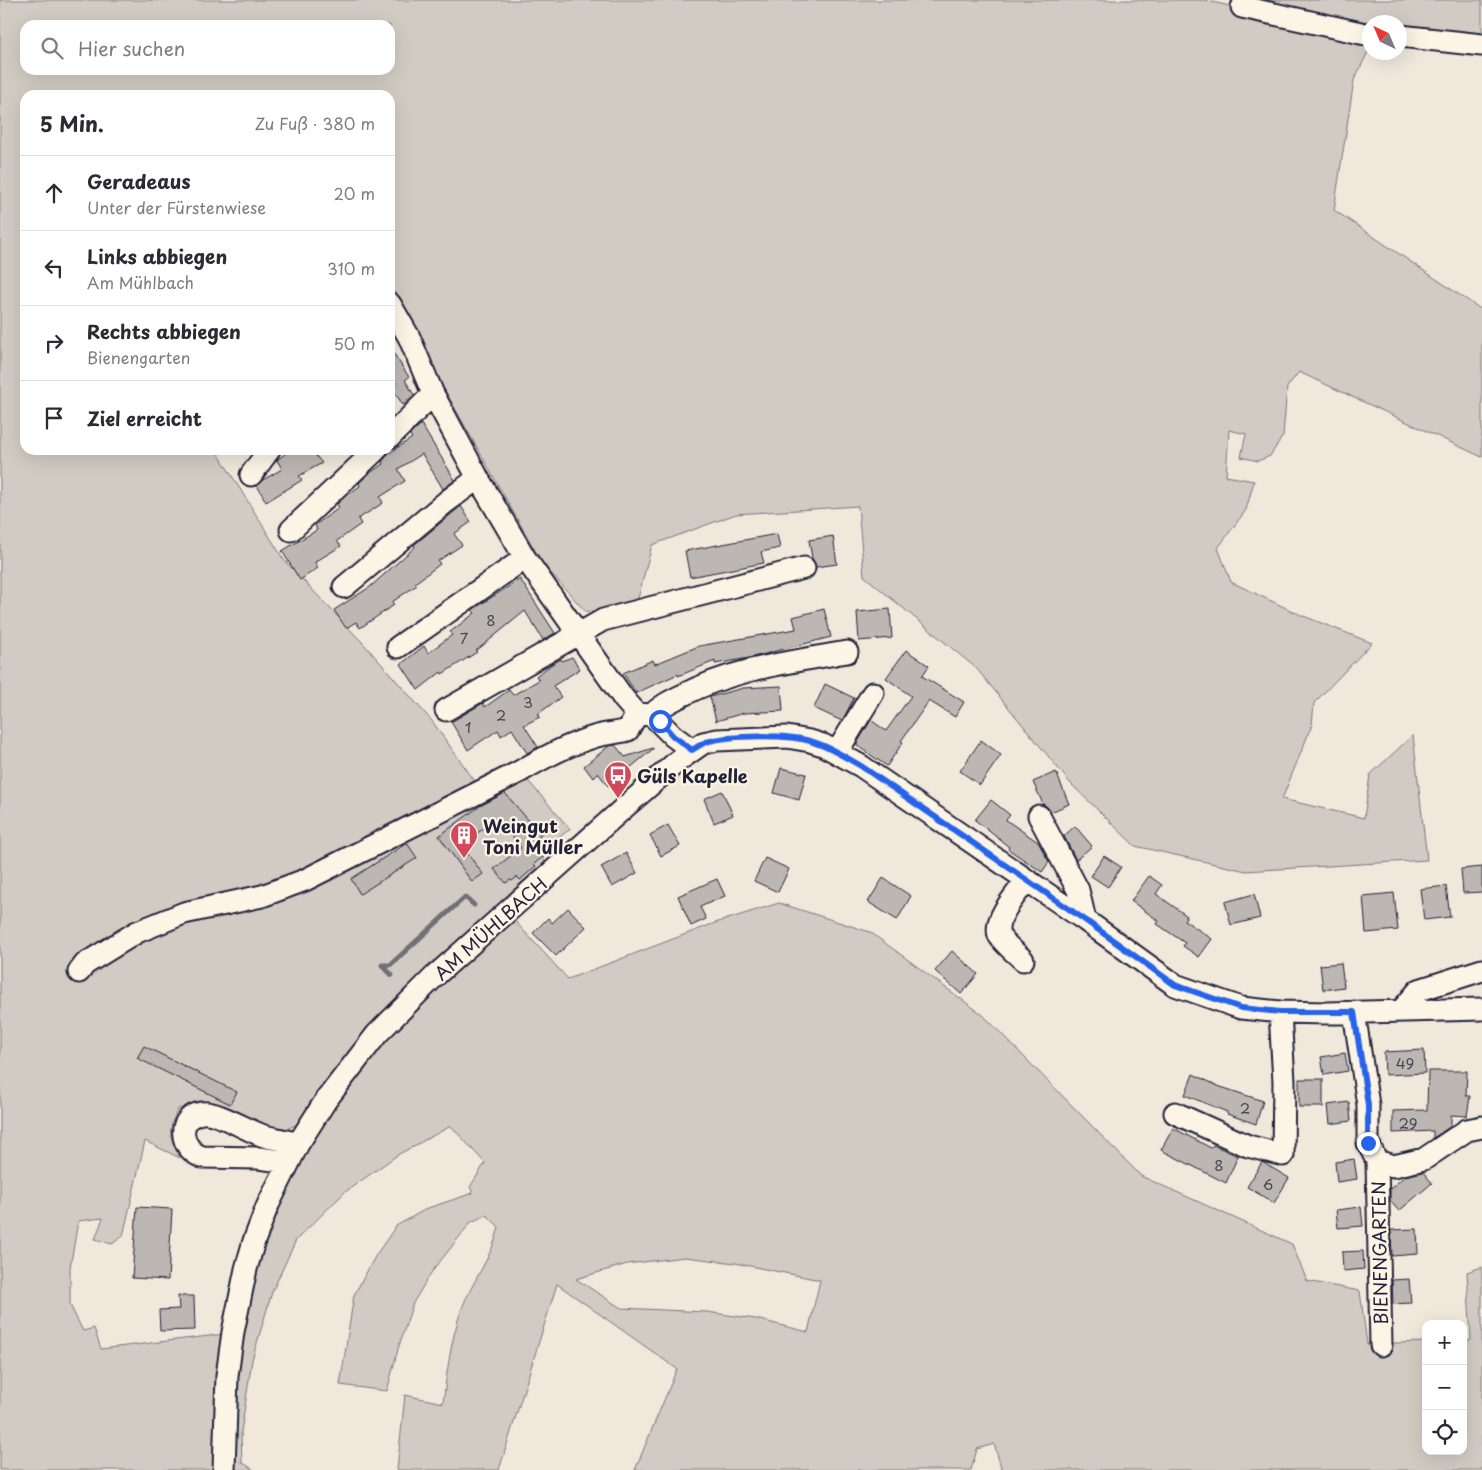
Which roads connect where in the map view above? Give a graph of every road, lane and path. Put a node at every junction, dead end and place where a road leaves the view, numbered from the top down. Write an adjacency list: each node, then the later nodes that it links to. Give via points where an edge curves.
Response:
1 (1242, 7): 2 (street)
2 (1362, 33)
3 (1407, 37): 4 (street)
4 (1482, 45)
5 (395, 313): 7 (street)
6 (395, 327): 7 (street)
7 (409, 337): 8 (street)
8 (433, 394): 9 (street); 13 (street)
9 (395, 432)
10 (265, 455): 12 (street)
11 (371, 455): 14 (street)
12 (250, 475)
13 (478, 478): 15 (street); 17 (street)
14 (291, 530)
15 (526, 558): 18 (street); 19 (street)
16 (804, 568): 18 (street, via 612,617)
17 (344, 587)
18 (579, 634): 22 (street); 23 (street, via 624,699)
19 (398, 647)
20 (847, 652): 23 (street, via 786,662 724,678)
21 (873, 692): 25 (street)
22 (446, 710)
23 (645, 714): 24 (street); 31 (street, via 628,730 600,735 551,753 305,880 262,896 184,913 137,932 85,964)
24 (692, 750): 25 (street, AM MÜHLBACH, via 717,740 787,737 810,741); 40 (street, AM MÜHLBACH, via 423,988 378,1034 326,1100 294,1153 254,1241 242,1287 227,1376)
25 (837, 752): 27 (street, AM MÜHLBACH)
26 (1039, 816): 28 (street, via 1078,890)
27 (1027, 880): 28 (street, AM MÜHLBACH); 29 (street, via 1008,904 998,930 999,936)
28 (1085, 920): 34 (street, AM MÜHLBACH, via 1175,985 1241,1008)
29 (1023, 960)
30 (1482, 970): 33 (street, via 1419,990)
31 (79, 972)
32 (1482, 1009): 33 (street, AM MÜHLBACH)
33 (1401, 1011): 35 (street, AM MÜHLBACH)
34 (1280, 1012): 35 (street, AM MÜHLBACH); 36 (street, via 1284,1082 1283,1155 1248,1146)
35 (1354, 1012): 38 (street, BIENENGARTEN, via 1368,1105 1368,1143)
36 (1175, 1113)
37 (1482, 1127): 38 (street, BIENENGARTEN, via 1467,1130 1424,1159 1394,1166)
38 (1378, 1161): 39 (street, BIENENGARTEN)
39 (1381, 1345)
40 (224, 1470)

